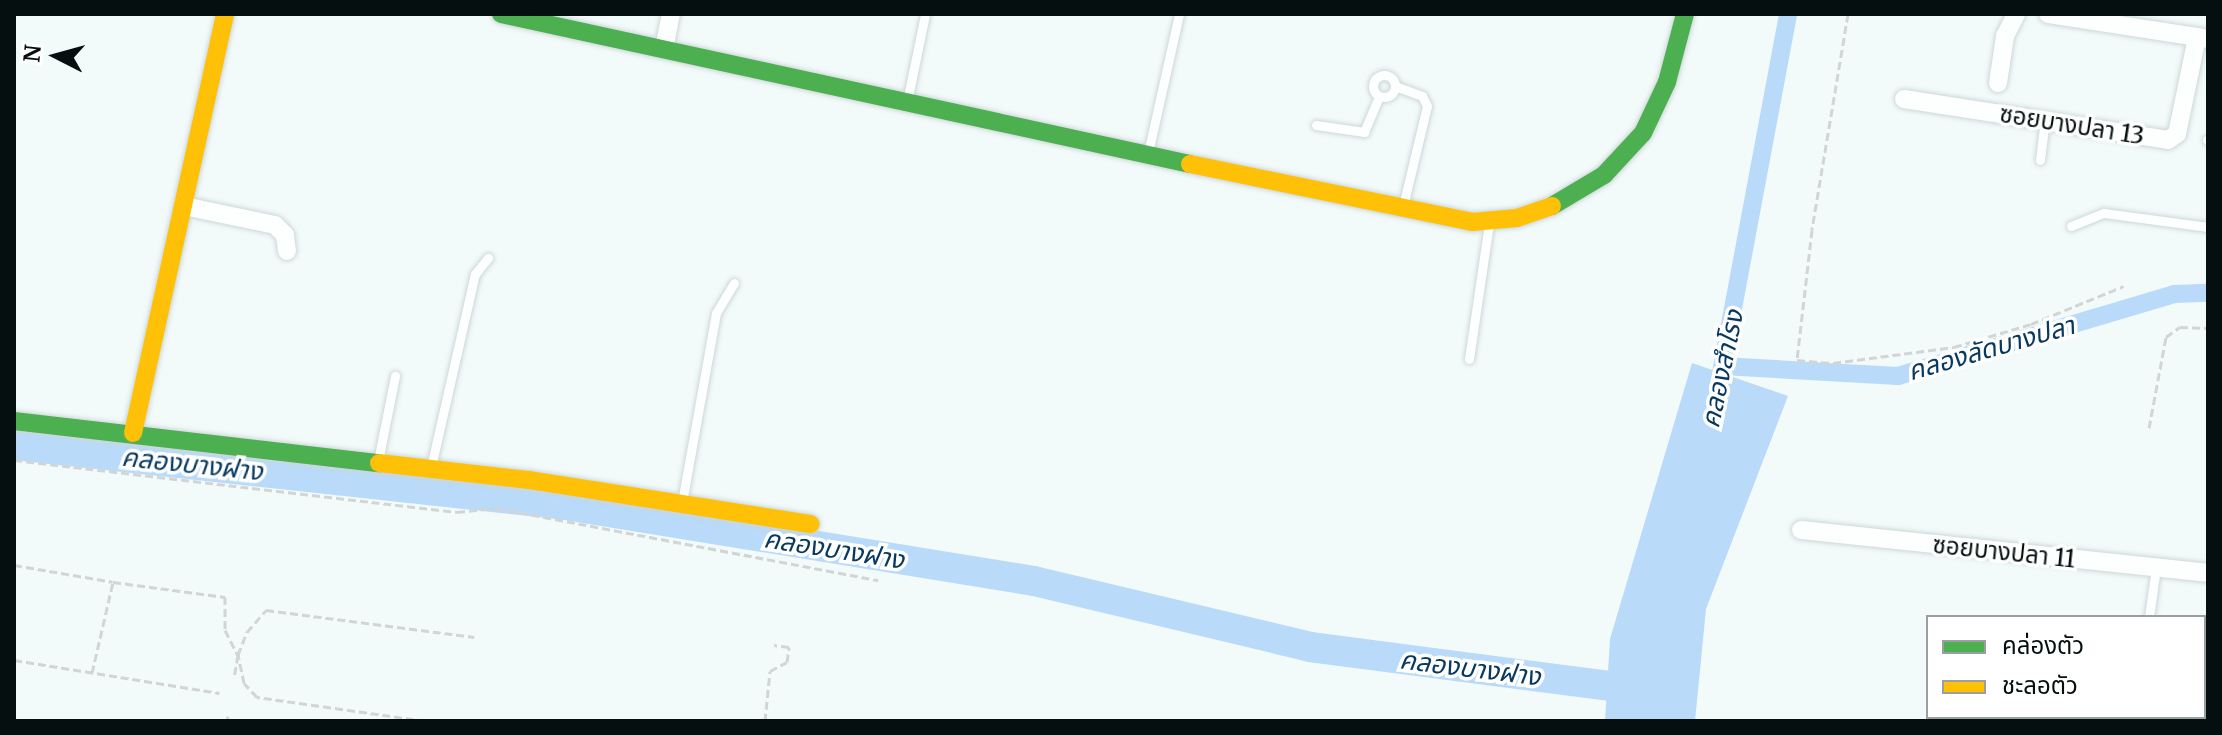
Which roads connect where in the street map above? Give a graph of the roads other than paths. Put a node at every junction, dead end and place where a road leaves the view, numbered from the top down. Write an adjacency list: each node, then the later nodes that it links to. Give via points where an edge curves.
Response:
1 (225, 14): 20 (street)
2 (501, 14): 10 (street)
3 (671, 14): 10 (street)
4 (925, 14): 15 (lane)
5 (1179, 14): 18 (lane)
6 (1685, 14): 22 (street, via 1667,82 1643,133 1604,175 1567,201)
7 (2016, 14): 11 (street, via 2005,36)
8 (2048, 14): 9 (street)
9 (2203, 38): 16 (street, ซอยบางปลา 13, via 2173,138)
10 (664, 49): 15 (street)
11 (1998, 83)
12 (1395, 86): 13 (lane, via 1391,95); 13 (lane, via 1387,75 1376,78 1373,88); 21 (lane, via 1415,91 1427,106)
13 (1379, 96): 17 (lane, via 1364,132)
14 (1904, 99): 16 (street, ซอยบางปลา 13)
15 (906, 105): 18 (street)
16 (2045, 121): 19 (lane)
17 (1316, 125)
18 (1148, 153): 21 (street)
19 (2040, 160)
20 (184, 206): 25 (street, via 275,225 285,235); 31 (street)
21 (1402, 210): 22 (street)
22 (1489, 222): 28 (lane)
23 (2071, 226): 24 (lane, via 2104,213)
24 (2208, 227)
25 (287, 251)
26 (488, 258): 33 (lane, via 475,274)
27 (734, 283): 34 (lane, via 716,313)
28 (1469, 359)
29 (395, 376): 32 (lane)
30 (14, 421): 31 (street)
31 (133, 433): 32 (street)
32 (377, 465): 33 (street)
33 (430, 470): 34 (street)
34 (682, 502): 35 (street)
35 (811, 524)
36 (1801, 530): 37 (street, ซอยบางปลา 11)
37 (2156, 568): 38 (street, ซอยบางปลา 11); 39 (lane)
38 (2208, 573)
39 (2149, 615)

